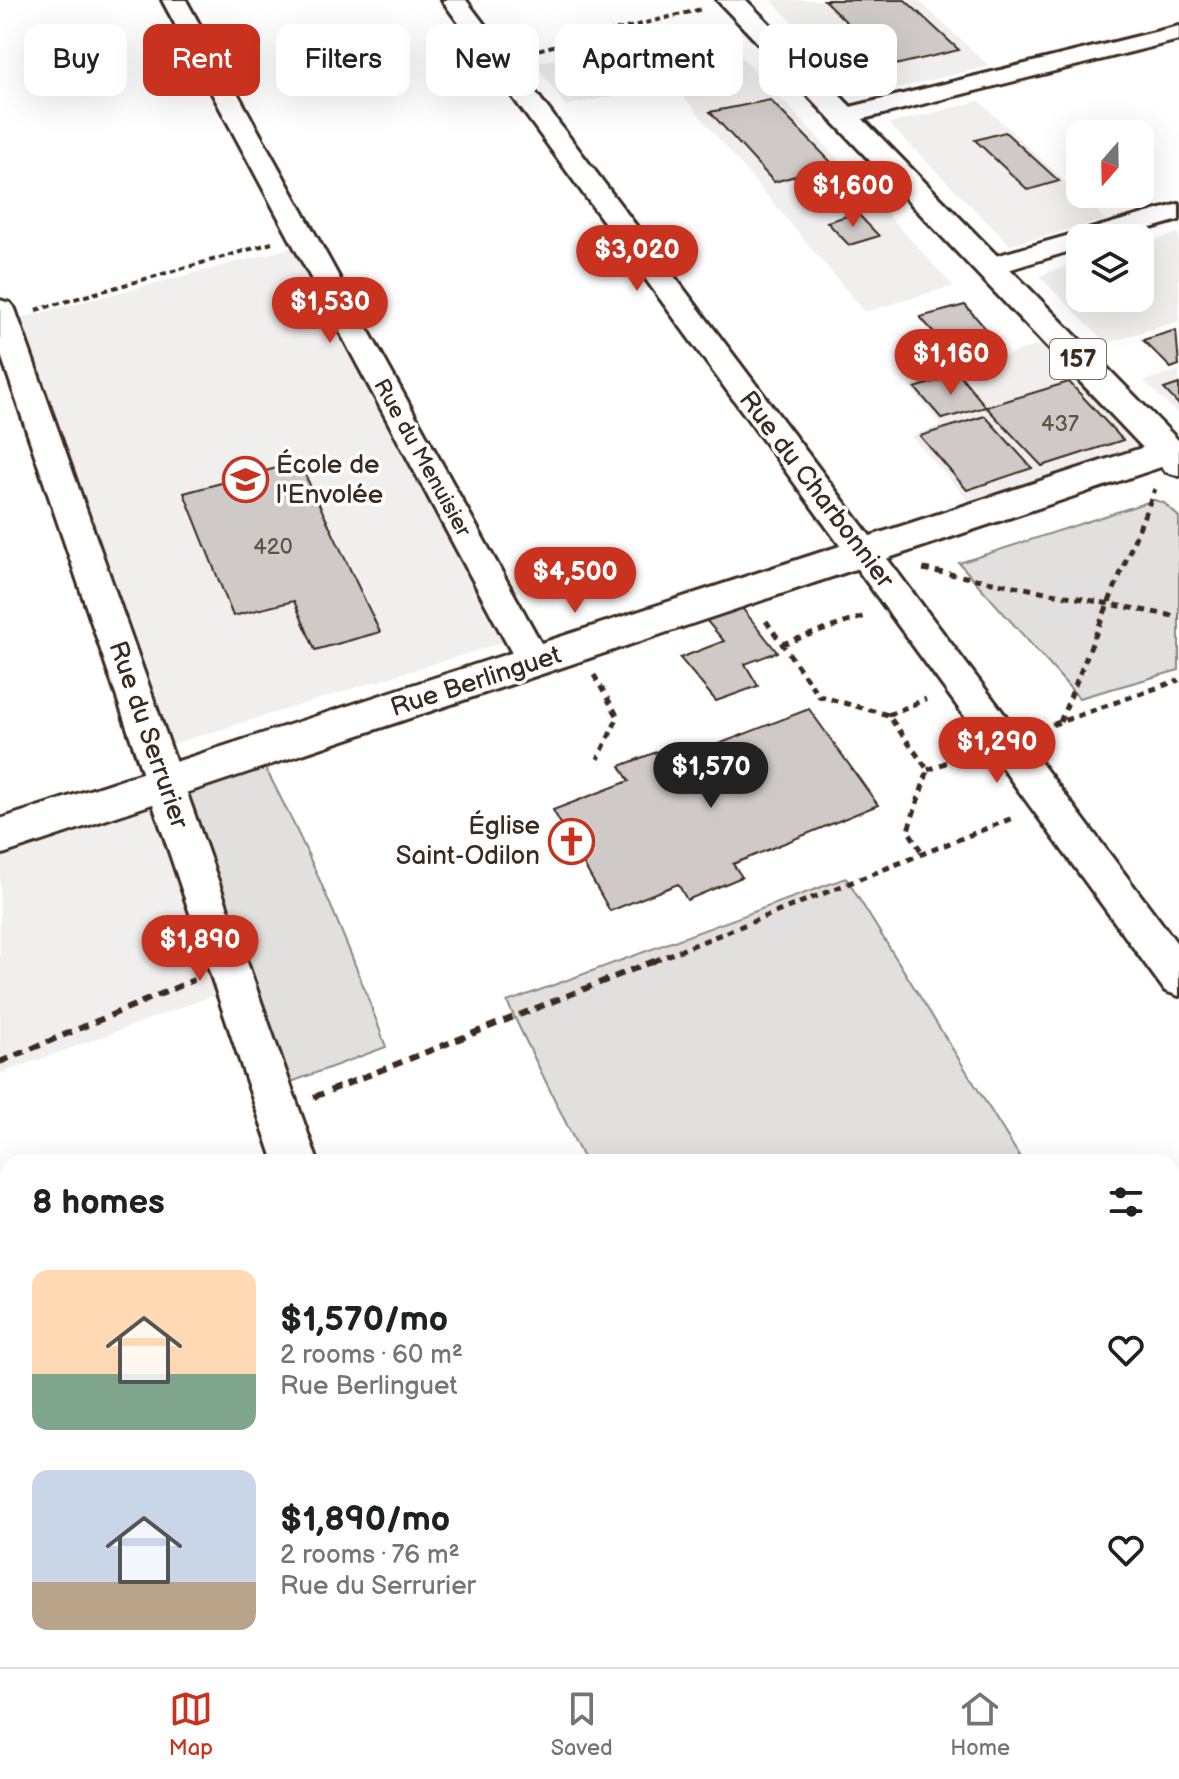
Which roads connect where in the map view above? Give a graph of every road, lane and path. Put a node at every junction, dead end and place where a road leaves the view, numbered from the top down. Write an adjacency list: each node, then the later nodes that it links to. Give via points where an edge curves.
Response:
1 (174, 0): 11 (street, Rue du Menuisier)
2 (454, 0): 4 (street, Rue du Charbonnier)
3 (719, 4): 6 (path); 8 (street, 157)
4 (471, 24)
5 (1179, 33): 8 (street)
6 (539, 49)
7 (524, 96): 17 (street, Rue du Charbonnier)
8 (843, 116): 13 (street, 157)
9 (1179, 212): 10 (street)
10 (1136, 224)
11 (300, 235): 14 (path); 23 (street, Rue du Menuisier)
12 (1066, 244): 13 (street)
13 (988, 267): 15 (street, 157)
14 (2, 314): 33 (street, Rue du Serrurier)
15 (1176, 454): 17 (street, Rue Berlinguet)
16 (1149, 503): 19 (path)
17 (863, 555): 18 (street, Rue du Charbonnier); 19 (path); 23 (street, Rue Berlinguet)
18 (901, 604): 22 (path); 29 (street, Rue du Charbonnier)
19 (1109, 604): 20 (path); 28 (path)
20 (1179, 617)
21 (764, 618): 22 (path)
22 (782, 644): 27 (path, via 819,696)
23 (534, 663): 33 (street, Rue Berlinguet)
24 (1179, 680): 28 (path)
25 (600, 686): 30 (path, via 618,717)
26 (913, 704): 27 (path)
27 (888, 715): 32 (path)
28 (1060, 722): 29 (path)
29 (1003, 742): 34 (street, Rue du Charbonnier)
30 (598, 759)
31 (954, 759): 32 (path)
32 (928, 770): 36 (path, via 908,830)
33 (165, 783): 35 (street, Rue Berlinguet); 37 (street, Rue du Serrurier)
34 (1049, 804): 36 (path); 38 (street, Rue du Charbonnier)
35 (0, 837)
36 (923, 854): 40 (path)
37 (228, 966): 39 (path); 41 (street, Rue du Serrurier)
38 (1179, 978)
39 (0, 1062)
40 (334, 1089)
41 (293, 1154)

